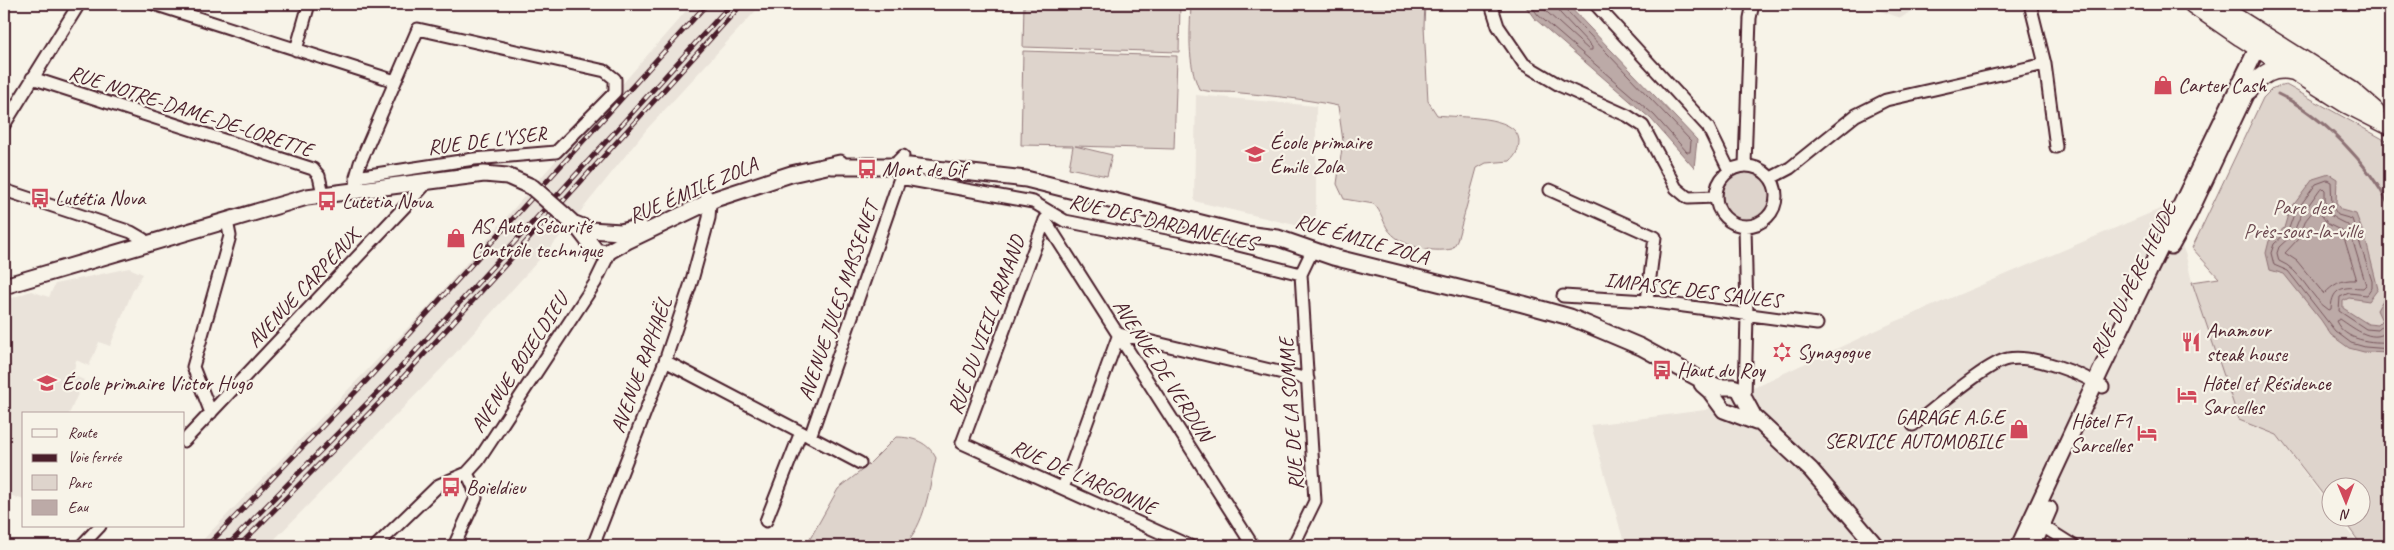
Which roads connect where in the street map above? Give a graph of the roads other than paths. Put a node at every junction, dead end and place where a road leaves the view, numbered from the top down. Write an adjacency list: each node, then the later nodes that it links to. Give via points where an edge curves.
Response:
1 (79, 4): 14 (street)
2 (154, 4): 11 (street)
3 (309, 4): 11 (street)
4 (1491, 4): 29 (street, via 1498,26 1524,64 1643,126 1676,188 1688,198)
5 (1595, 4): 22 (street, via 1708,127)
6 (1754, 4): 20 (street, via 1750,18)
7 (2030, 4): 12 (street)
8 (2193, 4): 10 (main road)
9 (2214, 4): 10 (main road)
10 (2260, 44): 13 (main road); 16 (main road, RUE DU PÈRE HEUDE); 18 (main road, via 2282,48 2352,91); 50 (main road, RUE DU PÈRE HEUDE)
11 (296, 50): 15 (street)
12 (2045, 64): 19 (street); 23 (street, via 1886,100 1856,115 1790,168)
13 (2294, 71): 16 (main road, via 2284,68 2271,70); 18 (main road)
14 (32, 78): 17 (street); 28 (street, RUE NOTRE-DAME-DE-LORETTE, via 313,169 319,176)
15 (396, 81): 25 (street, via 360,163); 25 (street, RUE DE L'YSER, via 418,29 605,71 615,79 615,92 556,152 474,159)
16 (2248, 90): 50 (main road, RUE DU PÈRE HEUDE)
17 (4, 125)
18 (2390, 126)
19 (2056, 147)
20 (1745, 165): 22 (street); 23 (street, via 1755,166)
21 (900, 166): 30 (main road, RUE ÉMILE ZOLA, via 863,156 792,174 747,179); 31 (street, RUE DES DARDANELLES, via 1033,202); 38 (main road, RUE ÉMILE ZOLA, via 954,164 1245,234 1283,239); 58 (street, AVENUE JULES MASSENET)
22 (1729, 170): 29 (street, via 1719,182)
23 (1771, 178): 34 (street, via 1777,196 1770,215 1754,225)
24 (425, 180): 25 (main road); 32 (main road, bridge, via 469,174 514,178 532,187); 55 (street, AVENUE CARPEAUX, via 423,187)
25 (356, 183): 28 (main road)
26 (4, 190): 36 (street, via 131,232)
27 (1550, 190): 42 (street, via 1655,236)
28 (323, 194): 33 (main road)
29 (1716, 196): 34 (street, via 1721,214)
30 (707, 198): 35 (main road, RUE ÉMILE ZOLA, via 634,229 621,232); 37 (main road, RUE ÉMILE ZOLA); 46 (street, AVENUE RAPHAËL, via 707,226)
31 (1047, 217): 39 (street, RUE DES DARDANELLES, via 1180,244); 45 (street, AVENUE DE VERDUN); 60 (street, RUE DU VIEIL ARMAND)
32 (570, 220): 35 (main road, RUE ÉMILE ZOLA, via 586,229); 37 (main road)
33 (227, 221): 36 (main road); 55 (street, via 230,236 193,367)
34 (1745, 226): 43 (street)
35 (604, 230): 37 (main road, via 591,238); 37 (main road, via 616,239)
36 (144, 242): 40 (main road, via 111,255)
37 (602, 249): 62 (street, AVENUE BOIELDIEU, via 600,272 478,461)
38 (1312, 249): 39 (street); 48 (main road, RUE ÉMILE ZOLA, via 1570,317 1641,347)
39 (1301, 274): 49 (street, RUE DE LA SOMME)
40 (4, 286)
41 (1563, 296): 42 (street, IMPASSE DES SAULES)
42 (1647, 301): 43 (street, IMPASSE DES SAULES)
43 (1747, 315): 44 (street, IMPASSE DES SAULES); 47 (street)
44 (1817, 324)
45 (1119, 334): 49 (street); 63 (street); 72 (street, AVENUE DE VERDUN)
46 (665, 360): 58 (street); 70 (street, AVENUE RAPHAËL)
47 (1746, 372): 51 (street); 52 (street)
48 (1695, 378): 51 (main road, RUE ÉMILE ZOLA, via 1715,386); 53 (main road, RUE ÉMILE ZOLA)
49 (1308, 379): 73 (street, RUE DE LA SOMME, via 1315,501)
50 (2099, 385): 57 (street, via 2034,360 2008,358 1988,368); 65 (main road, RUE DU PÈRE HEUDE)
51 (1729, 387): 52 (main road, via 1742,391); 53 (main road, via 1719,395)
52 (1745, 399): 54 (main road, via 1740,410); 56 (main road, via 1750,413)
53 (1719, 402): 54 (main road, via 1722,408)
54 (1731, 412): 56 (main road)
55 (211, 413): 59 (street, AVENUE CARPEAUX)
56 (1760, 424): 74 (main road, via 1811,470)
57 (1913, 425)
58 (806, 435): 61 (street); 64 (street, AVENUE JULES MASSENET)
59 (185, 440)
60 (962, 443): 63 (street, RUE DE L'ARGONNE)
61 (860, 463)
62 (467, 473): 68 (street, via 439,485); 69 (street, via 476,498)
63 (1063, 488): 71 (street, RUE DE L'ARGONNE)
64 (766, 521)
65 (2037, 523): 75 (main road, RUE DU PÈRE HEUDE); 76 (main road, RUE DU PÈRE HEUDE); 77 (street)
66 (98, 528): 67 (street)
67 (81, 546)
68 (376, 546)
69 (454, 546)
70 (593, 546)
71 (1190, 546)
72 (1253, 546)
73 (1293, 546)
74 (1876, 546)
75 (2019, 546)
76 (2033, 546)
77 (2074, 546)

